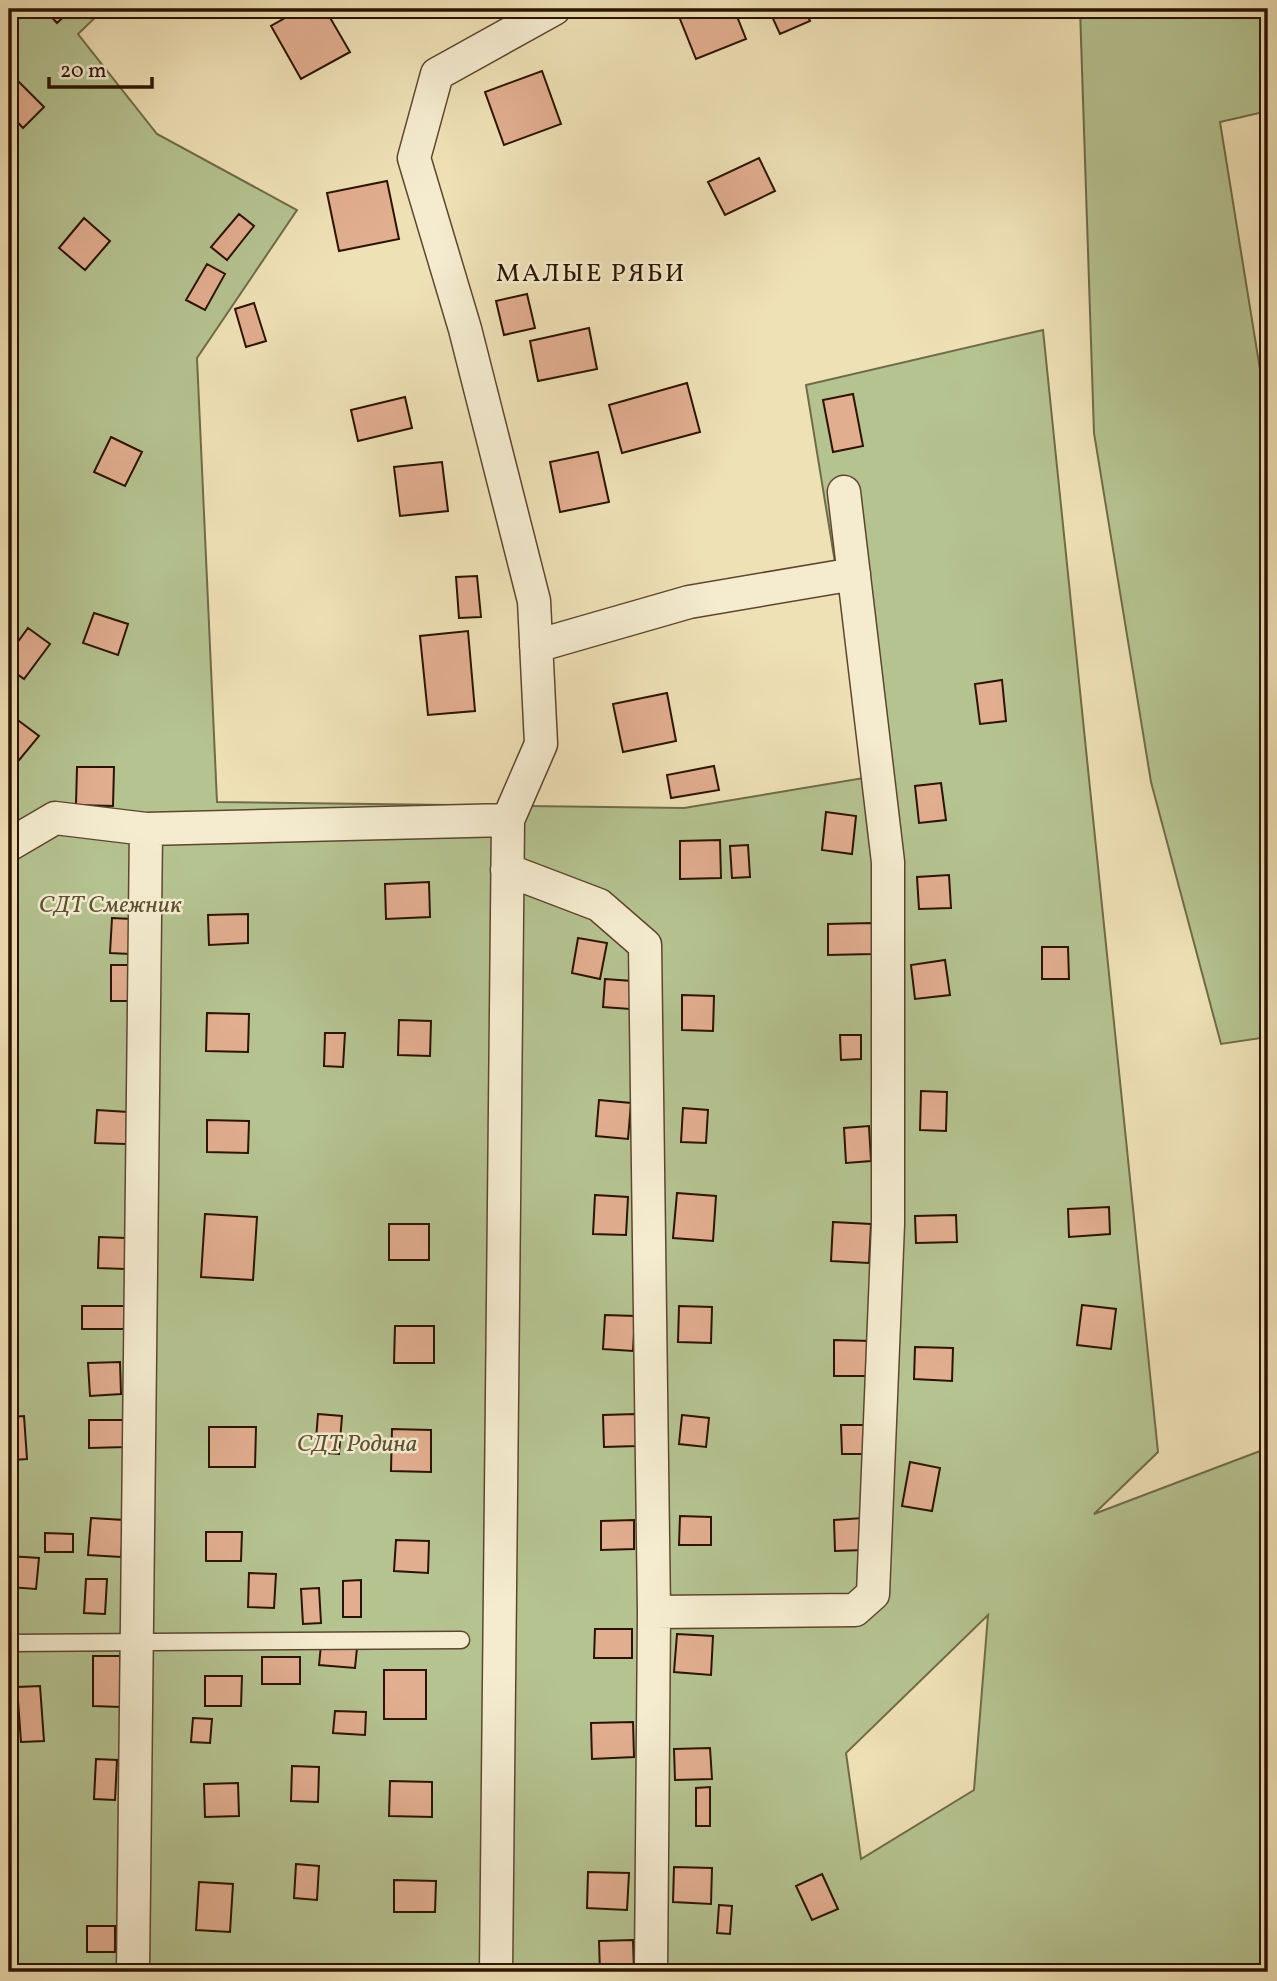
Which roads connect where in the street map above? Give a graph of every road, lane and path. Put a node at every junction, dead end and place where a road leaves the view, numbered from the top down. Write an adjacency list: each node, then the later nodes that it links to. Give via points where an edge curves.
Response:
1 (554, 9): 4 (street, via 437,74 414,158 465,329 530,588)
2 (844, 492): 3 (street)
3 (854, 574): 4 (street, via 688,602); 9 (street, via 888,862 888,1224 873,1594 855,1610)
4 (536, 646): 5 (street, via 541,744)
5 (508, 820): 6 (street); 8 (street)
6 (146, 829): 7 (street, via 55,818); 12 (street)
7 (9, 845)
8 (507, 870): 9 (street, via 599,905 645,945); 14 (street)
9 (654, 1612): 15 (street)
10 (461, 1640): 12 (lane)
11 (9, 1643): 12 (lane)
12 (137, 1643): 13 (street)
13 (134, 1972)
14 (496, 1972)
15 (651, 1972)

